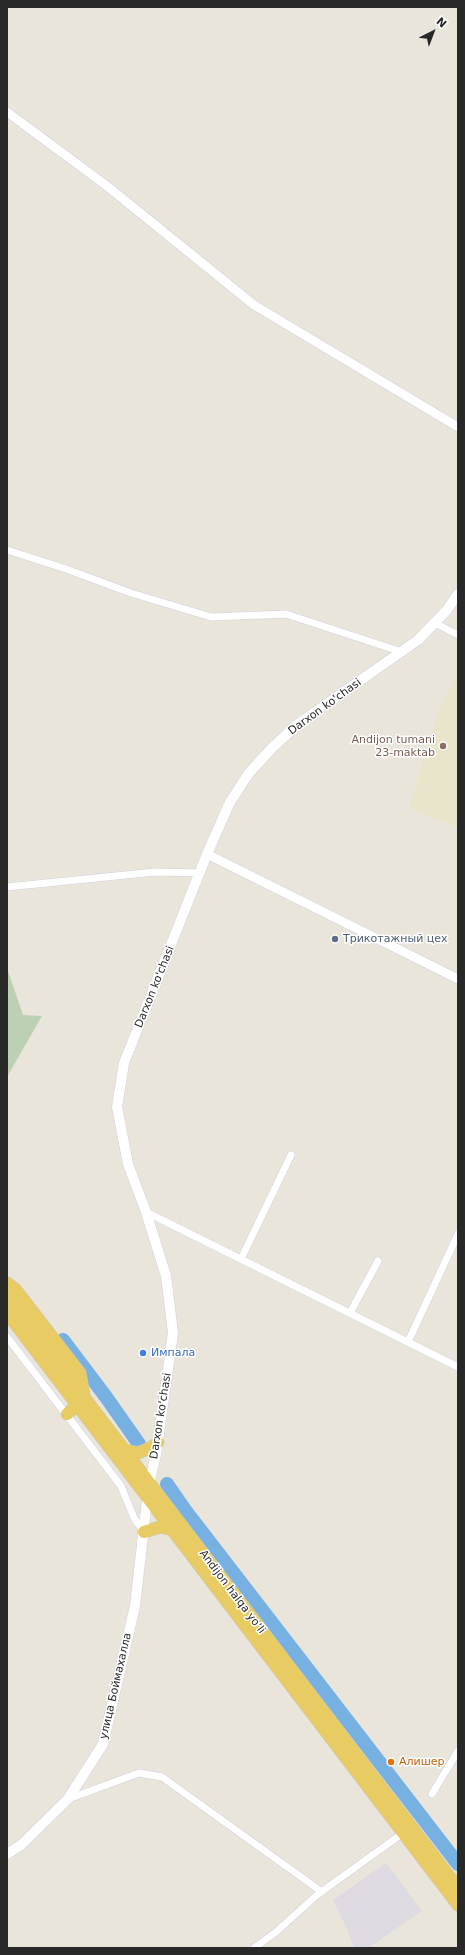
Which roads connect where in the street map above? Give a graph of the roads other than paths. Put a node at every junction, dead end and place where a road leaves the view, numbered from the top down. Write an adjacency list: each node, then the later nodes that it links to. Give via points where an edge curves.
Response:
1 (7, 112): 2 (street, via 106,186 254,305)
2 (458, 427)
3 (7, 550): 7 (street, via 131,593 211,617 286,614)
4 (458, 594): 5 (main road, Darxon ko'chasi)
5 (435, 623): 6 (street); 7 (main road, Darxon ko'chasi)
6 (458, 634)
7 (402, 652): 8 (main road, Darxon ko'chasi, via 298,724 273,747 249,773 230,802)
8 (207, 854): 9 (main road, Darxon ko'chasi); 11 (street)
9 (200, 873): 10 (street, via 155,872); 13 (main road, Darxon ko'chasi, via 124,1063 117,1107 128,1164)
10 (7, 887)
11 (458, 979)
12 (291, 1155): 15 (street)
13 (146, 1212): 15 (street); 26 (main road, Darxon ko'chasi, via 166,1276 173,1333)
14 (458, 1234): 22 (street)
15 (241, 1259): 20 (street)
16 (378, 1261): 20 (street)
17 (7, 1283): 24 (highway, via 16,1290 80,1373)
18 (7, 1296): 24 (highway, Andijon halqa yo‘li)
19 (7, 1313): 24 (highway, Andijon halqa yo‘li)
20 (350, 1313): 22 (street)
21 (7, 1337): 25 (street)
22 (408, 1342): 23 (street)
23 (458, 1367)
24 (80, 1401): 25 (highway); 27 (highway, Andijon halqa yo‘li); 29 (highway, Andijon halqa yo‘li)
25 (67, 1414): 31 (street, via 121,1486 134,1518)
26 (158, 1442): 27 (highway, via 152,1448 138,1453); 28 (main road, Darxon ko'chasi)
27 (124, 1450): 28 (highway, Andijon halqa yo‘li)
28 (149, 1482): 29 (main road, улица Боймахалла); 37 (highway, Andijon halqa yo‘li)
29 (148, 1499): 30 (highway, Andijon halqa yo‘li); 31 (main road, улица Боймахалла)
30 (170, 1529): 31 (highway, via 160,1527); 35 (highway, Andijon halqa yo‘li)
31 (144, 1532): 34 (main road, улица Боймахалла, via 135,1606 103,1744)
32 (458, 1751): 33 (street)
33 (432, 1794)
34 (68, 1799): 36 (main road, улица Боймахалла, via 21,1845); 38 (street, via 139,1773 162,1777)
35 (403, 1833): 38 (street); 39 (highway, Andijon halqa yo‘li)
36 (7, 1854)
37 (458, 1888)
38 (322, 1892): 40 (street)
39 (458, 1905)
40 (254, 1948)

